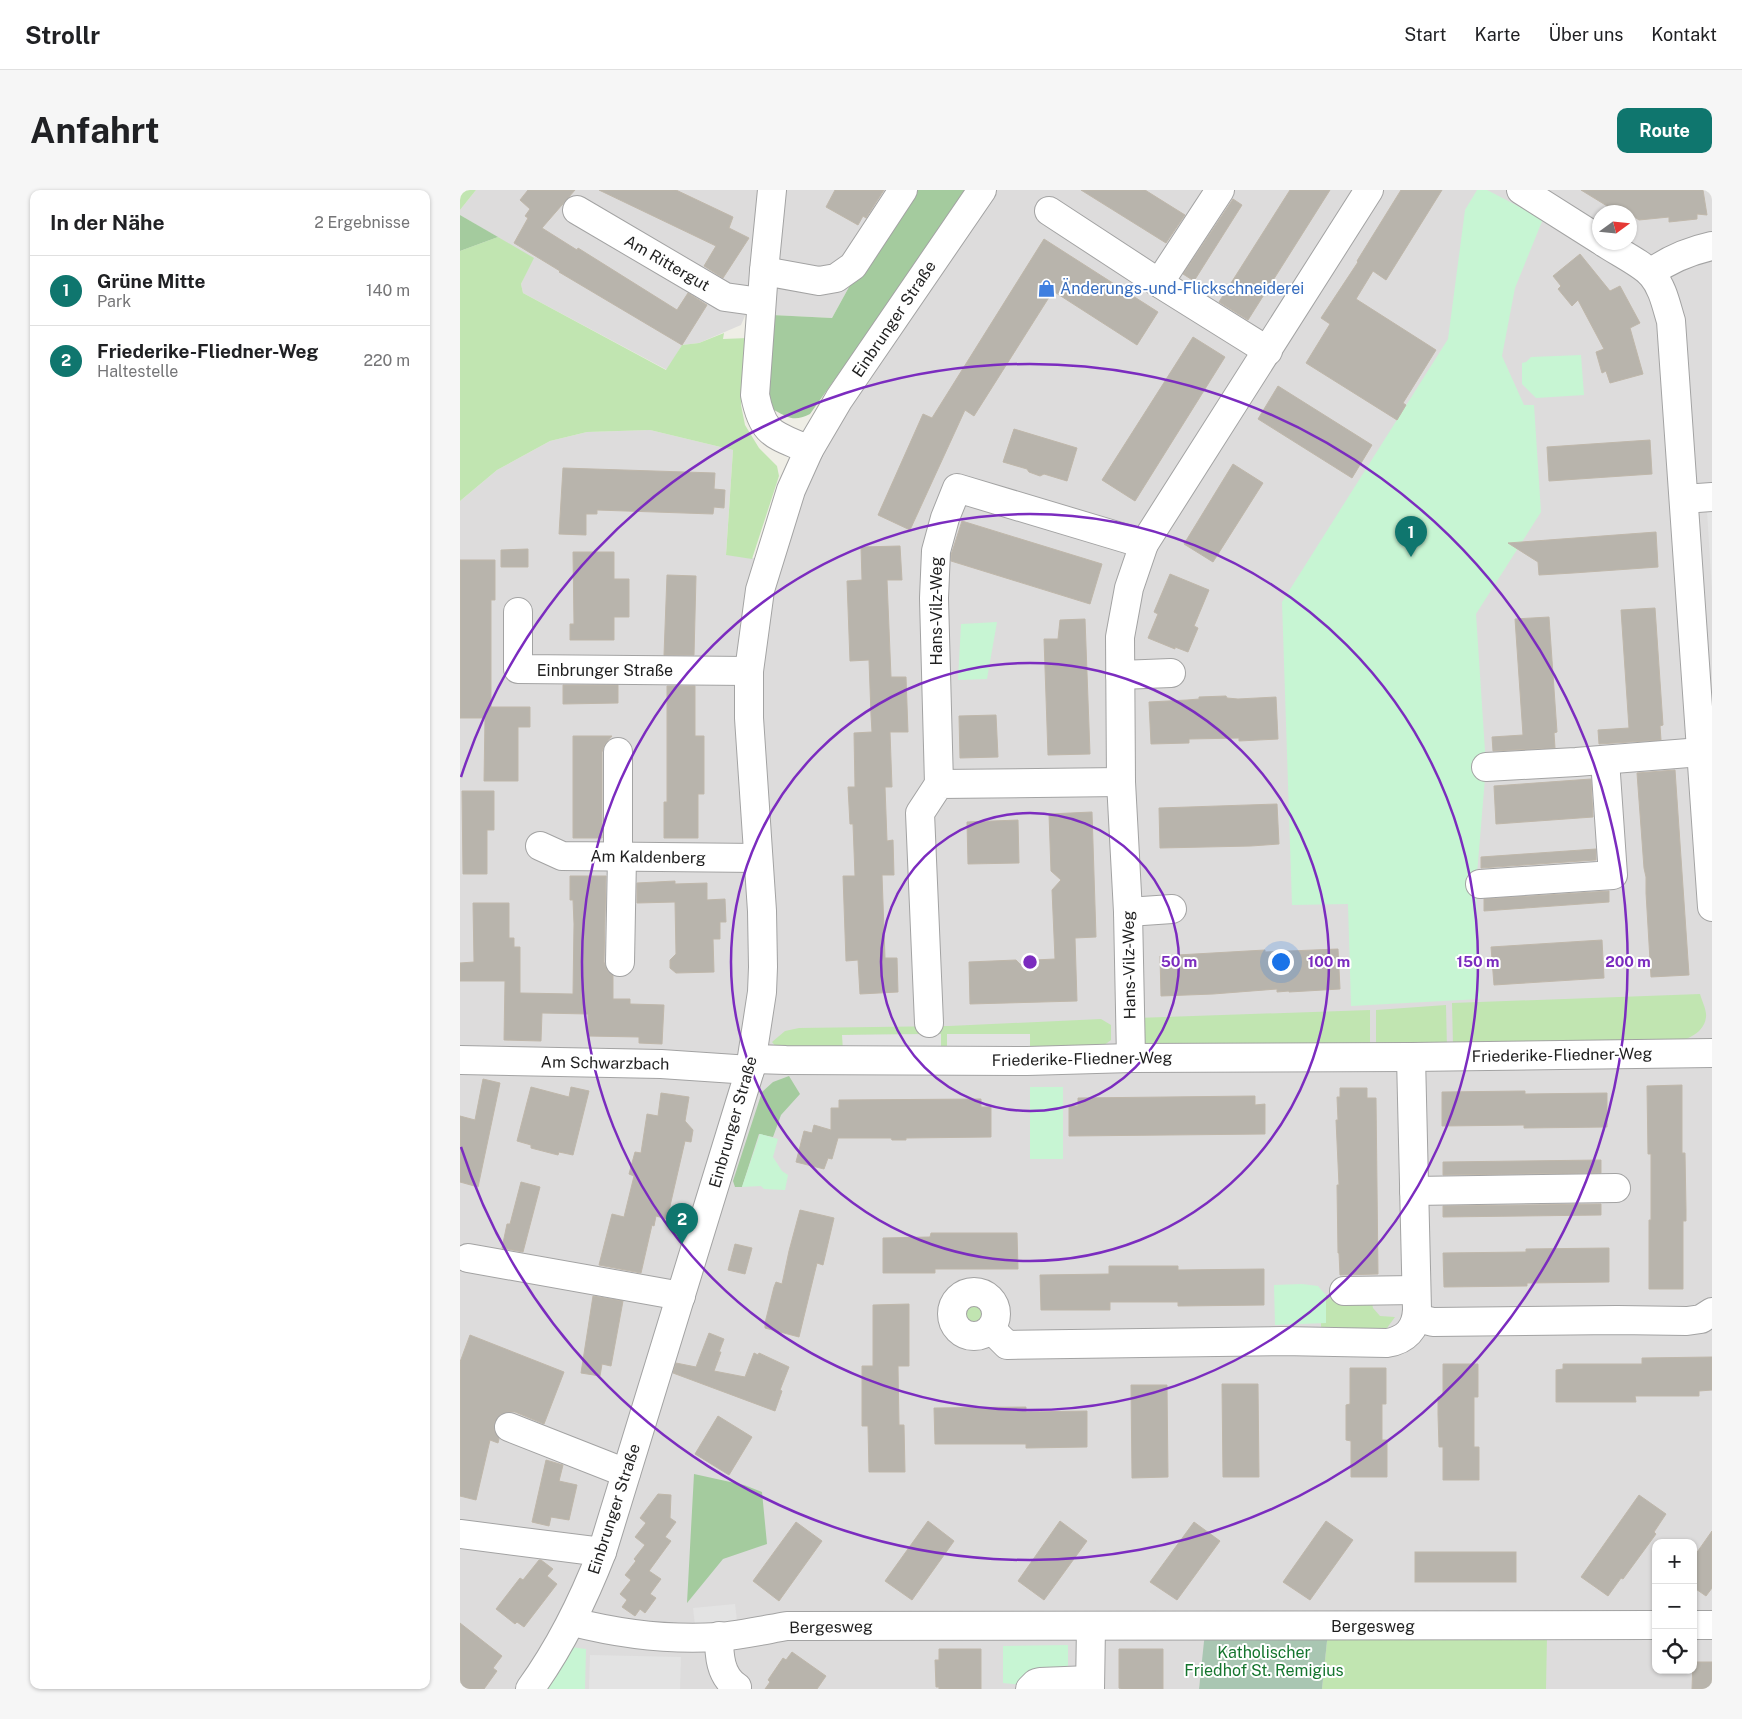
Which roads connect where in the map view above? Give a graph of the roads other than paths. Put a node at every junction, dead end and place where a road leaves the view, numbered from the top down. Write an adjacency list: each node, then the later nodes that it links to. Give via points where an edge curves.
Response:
1 (772, 190): 12 (street)
2 (903, 190): 12 (street, via 853,266 836,278 820,281)
3 (982, 190): 17 (street, Einbrunger Straße, via 839,399)
4 (1220, 190): 14 (street)
5 (1370, 190): 16 (street, Hans-Vilz-Weg)
6 (1521, 190): 9 (street)
7 (577, 210): 15 (street, Am Rittergut, via 725,297)
8 (1049, 212): 14 (street)
9 (1592, 235)
10 (1712, 246): 13 (street, via 1690,251)
11 (1615, 250): 13 (street)
12 (764, 271): 15 (street)
13 (1650, 273): 19 (street, via 1658,283 1671,322)
14 (1159, 283): 16 (street)
15 (761, 302): 17 (street, via 755,395 758,409 766,428)
16 (1268, 352): 20 (street, Hans-Vilz-Weg)
17 (809, 450): 22 (street, Einbrunger Straße, via 791,490 760,590)
18 (1712, 497): 19 (street)
19 (1684, 499): 26 (street)
20 (1144, 544): 24 (street, Hans-Vilz-Weg, via 1127,597 1120,636); 30 (street, Hans-Vilz-Weg, via 957,488 936,551 934,598)
21 (518, 612): 22 (street, Einbrunger Straße, via 518,669)
22 (749, 671): 33 (street, Einbrunger Straße)
23 (1171, 673): 24 (street)
24 (1120, 675): 29 (street, Hans-Vilz-Weg)
25 (618, 752): 32 (street)
26 (1705, 757): 27 (street); 35 (street)
27 (1605, 760): 28 (street); 34 (street, via 1613,875)
28 (1486, 767)
29 (1121, 782): 30 (street); 37 (street, Hans-Vilz-Weg)
30 (939, 784): 39 (street, via 920,813)
31 (540, 846): 32 (street, Am Kaldenberg, via 562,856)
32 (620, 857): 33 (street, Am Kaldenberg); 38 (street)
33 (758, 858): 44 (street, Einbrunger Straße, via 762,992)
34 (1480, 884)
35 (1712, 907)
36 (1172, 910): 37 (street)
37 (1128, 912): 42 (street, Hans-Vilz-Weg)
38 (620, 962)
39 (929, 1023)
40 (1712, 1053): 41 (street, Friederike-Fliedner-Weg)
41 (1411, 1057): 42 (street, Friederike-Fliedner-Weg); 46 (street)
42 (1131, 1058): 44 (street, Friederike-Fliedner-Weg, via 786,1060)
43 (460, 1060): 44 (street, Am Schwarzbach)
44 (751, 1064): 50 (street, Einbrunger Straße)
45 (1616, 1188): 46 (street)
46 (1414, 1191): 49 (street)
47 (468, 1258): 50 (street)
48 (1344, 1290): 49 (street)
49 (1416, 1290): 52 (street)
50 (681, 1296): 55 (street, Einbrunger Straße)
51 (1712, 1312): 52 (street, via 1701,1319 1687,1321 1433,1322)
52 (1417, 1318): 53 (street, via 1405,1337 1387,1343 1282,1341 1007,1345)
53 (991, 1329)
54 (510, 1427): 55 (street)
55 (626, 1473): 57 (street, Einbrunger Straße)
56 (460, 1534): 57 (street)
57 (602, 1552): 58 (street, Einbrunger Straße)
58 (572, 1622): 63 (street, Bergesweg, via 668,1638); 66 (street, Einbrunger Straße)
59 (1712, 1624): 61 (street)
60 (1652, 1625): 62 (street, Bergesweg)
61 (1697, 1625)
62 (1091, 1626): 63 (street, Bergesweg, via 787,1626); 64 (street)
63 (719, 1636): 65 (street, via 720,1659 726,1675)
64 (1090, 1685): 67 (street, via 1040,1682)
65 (737, 1687)
66 (530, 1689)
67 (1030, 1689)

